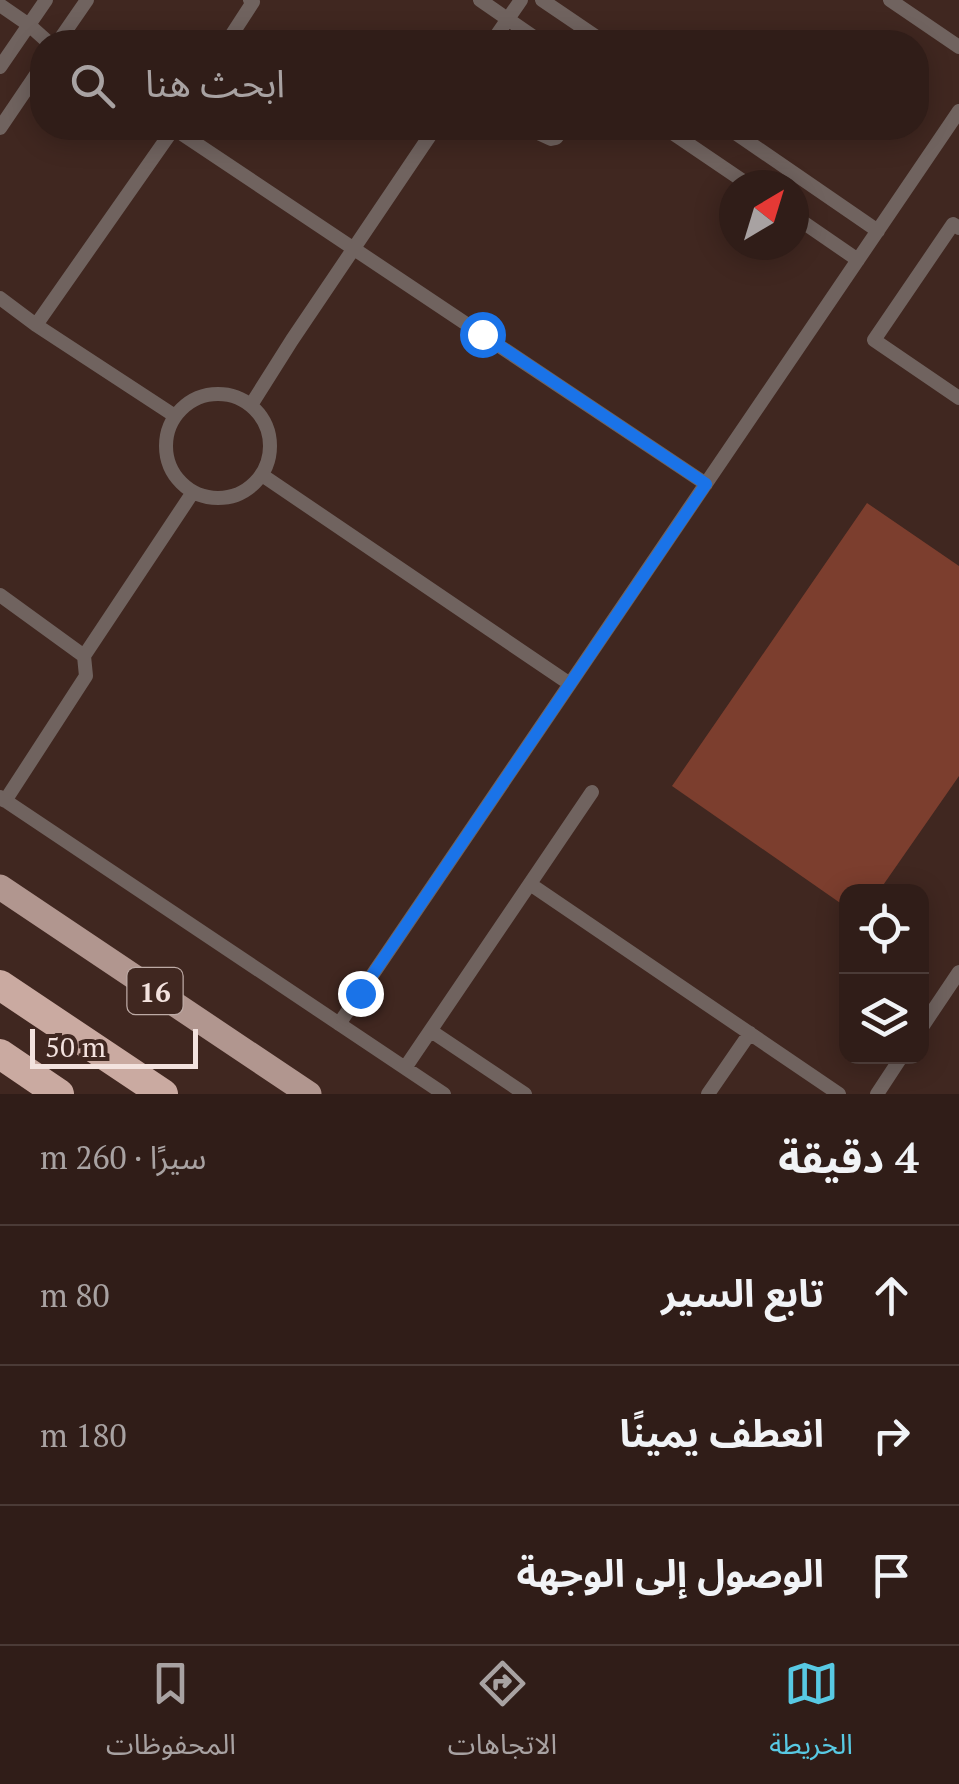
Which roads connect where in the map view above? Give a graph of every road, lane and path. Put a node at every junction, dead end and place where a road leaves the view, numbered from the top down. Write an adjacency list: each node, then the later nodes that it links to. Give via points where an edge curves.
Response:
1 (46, 0): 10 (lane)
2 (87, 0): 12 (lane)
3 (250, 0): 13 (lane)
4 (480, 0): 9 (lane)
5 (521, 0): 9 (lane)
6 (542, 0): 16 (lane)
7 (890, 0): 17 (lane)
8 (0, 4): 10 (lane)
9 (508, 19): 14 (lane); 15 (lane)
10 (29, 24): 11 (lane); 18 (lane)
11 (35, 30)
12 (66, 30)
13 (235, 30)
14 (500, 30)
15 (524, 30)
16 (586, 30)
17 (959, 48)
18 (0, 67)
19 (30, 84): 21 (lane)
20 (959, 111): 30 (lane)
21 (0, 128)
22 (165, 140): 34 (lane)
23 (191, 140): 31 (lane)
24 (427, 140): 31 (lane)
25 (683, 140): 27 (lane)
26 (745, 140): 30 (lane)
27 (727, 170)
28 (809, 226): 32 (lane)
29 (959, 228): 35 (lane, via 953,224 874,340)
30 (878, 231): 32 (lane)
31 (353, 248): 36 (lane); 39 (lane)
32 (858, 260): 39 (lane)
33 (0, 300): 34 (lane)
34 (36, 325): 37 (lane)
35 (959, 398)
36 (251, 405): 37 (lane, via 215,394 196,398); 38 (lane, via 270,438)
37 (175, 416): 40 (lane, via 168,463)
38 (262, 475): 40 (lane, via 231,496); 43 (lane)
39 (706, 484): 43 (lane)
40 (193, 492): 42 (lane)
41 (0, 594): 42 (lane)
42 (84, 656): 45 (lane, via 86,676)
43 (570, 684): 51 (lane)
44 (592, 792): 46 (lane)
45 (3, 799): 51 (lane)
46 (530, 884): 52 (lane); 53 (lane)
47 (0, 887): 59 (main road, 16)
48 (959, 972): 50 (lane)
49 (0, 984): 58 (highway)
50 (929, 1017)
51 (339, 1024): 56 (lane)
52 (431, 1031): 56 (lane); 61 (lane)
53 (750, 1032): 62 (lane); 63 (lane)
54 (0, 1054): 57 (highway)
55 (897, 1064): 64 (lane)
56 (405, 1068): 60 (lane)
57 (60, 1094)
58 (163, 1094)
59 (309, 1094)
60 (444, 1094)
61 (525, 1094)
62 (708, 1094)
63 (839, 1094)
64 (877, 1094)

